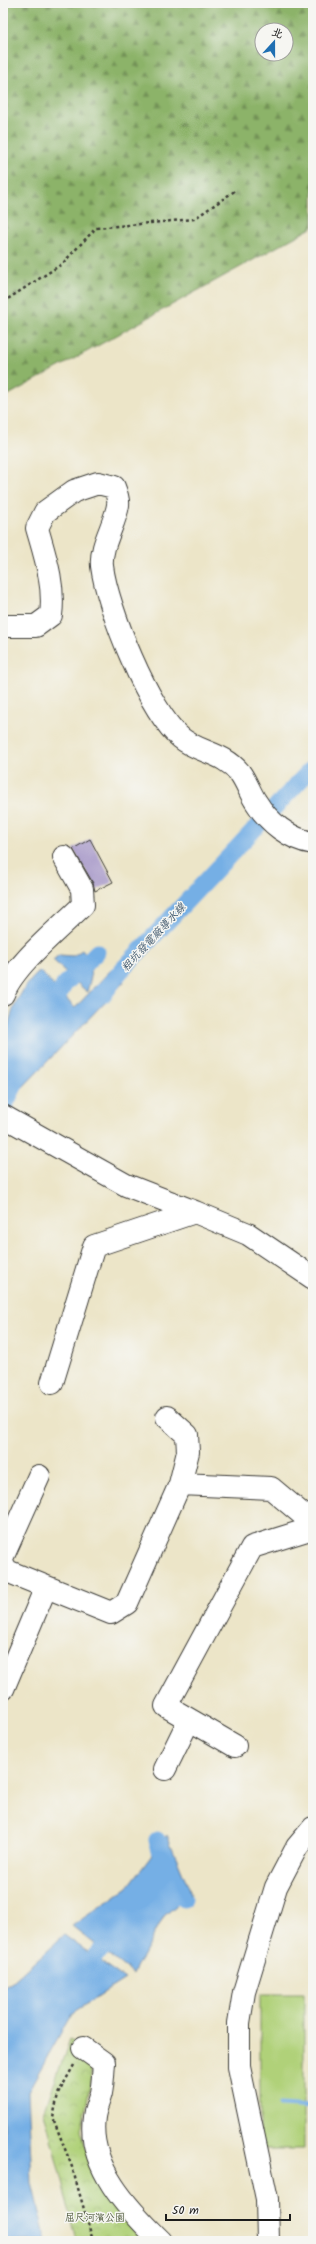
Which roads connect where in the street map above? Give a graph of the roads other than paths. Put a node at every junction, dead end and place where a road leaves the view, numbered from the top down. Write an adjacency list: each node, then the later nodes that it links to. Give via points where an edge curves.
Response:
1 (8, 626): 2 (lane, via 36,626 51,615 53,602 49,573 37,528 45,512 74,491 98,484 114,487 118,504 102,565 112,609 149,694 166,724 181,738 201,750 222,757 240,773 257,804 277,827)
2 (313, 843)
3 (64, 857): 4 (lane, via 82,889 83,905 28,959 6,986)
4 (3, 994)
5 (3, 1116): 6 (lane, via 126,1185)
6 (195, 1212): 7 (lane, via 248,1234); 8 (lane, via 94,1246)
7 (313, 1278)
8 (52, 1383)
9 (167, 1417): 11 (lane, via 187,1435 188,1452)
10 (39, 1476): 14 (lane)
11 (180, 1484): 12 (lane, via 271,1488 302,1514); 16 (lane, via 127,1603 111,1613)
12 (313, 1518)
13 (313, 1528): 18 (lane, via 252,1547 166,1706)
14 (3, 1556)
15 (3, 1564): 16 (lane, via 7,1572)
16 (46, 1587): 17 (lane)
17 (3, 1689)
18 (189, 1720): 19 (lane); 20 (lane)
19 (234, 1746)
20 (165, 1769)
21 (313, 1828): 23 (lane, via 297,1847 276,1887 244,1992 239,2023 239,2067 267,2199)
22 (84, 2048): 24 (lane, via 104,2063 101,2093 94,2117 96,2154 114,2187 141,2222)
23 (268, 2240)
24 (161, 2241)

